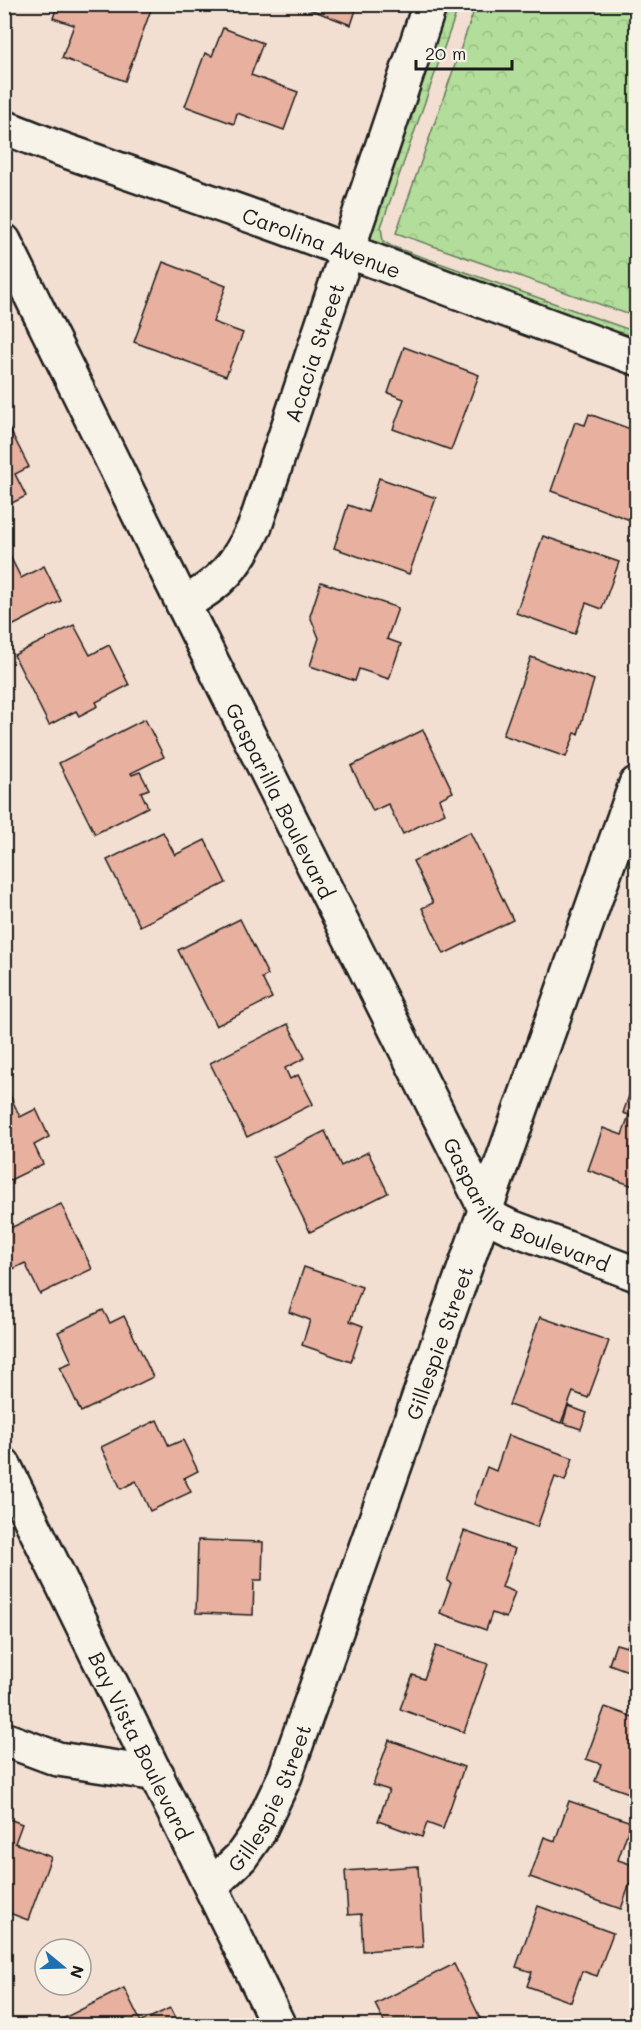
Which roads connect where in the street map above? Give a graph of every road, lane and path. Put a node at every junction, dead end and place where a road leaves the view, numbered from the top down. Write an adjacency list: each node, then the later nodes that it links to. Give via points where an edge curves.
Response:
1 (430, 4): 4 (street, Acacia Street)
2 (4, 126): 4 (street, Carolina Avenue)
3 (4, 241): 6 (street, Gasparilla Boulevard)
4 (346, 252): 5 (street, Carolina Avenue); 6 (street, Acacia Street, via 255,526 226,574 207,591)
5 (636, 358)
6 (183, 604): 8 (street, Gasparilla Boulevard)
7 (636, 784): 8 (street, Gillespie Street)
8 (486, 1210): 9 (street, Gasparilla Boulevard, via 508,1226); 13 (street, Gillespie Street, via 285,1776 258,1833 241,1857)
9 (636, 1274)
10 (4, 1465): 12 (street, Bay Vista Boulevard)
11 (4, 1739): 12 (street, via 58,1759)
12 (157, 1774): 13 (street, Bay Vista Boulevard)
13 (211, 1886): 14 (street, Bay Vista Boulevard)
14 (279, 2025)

